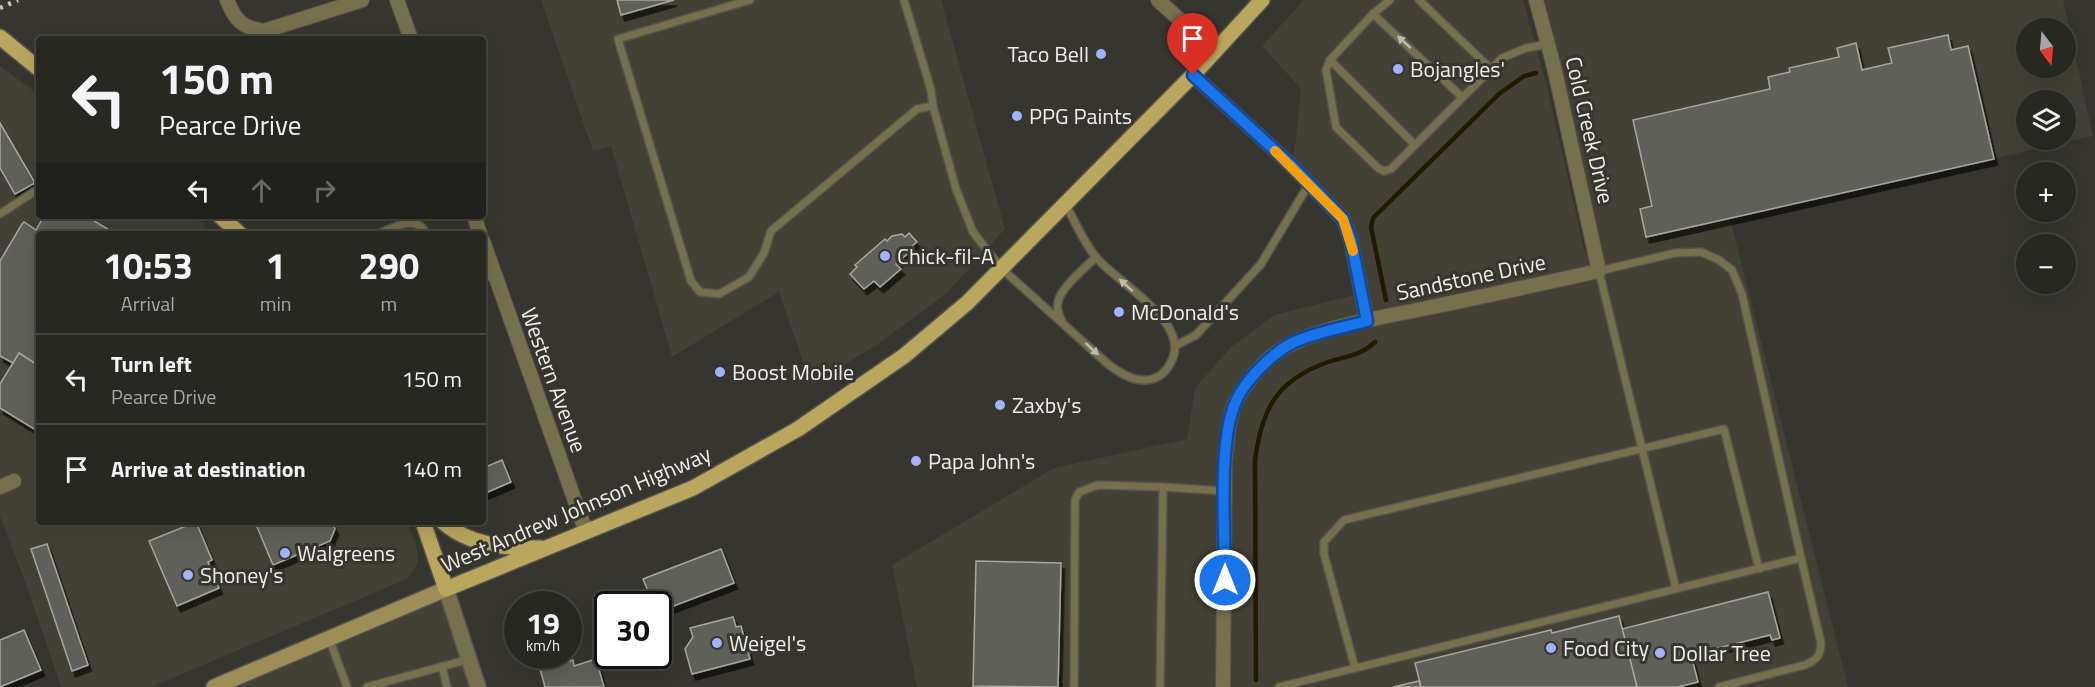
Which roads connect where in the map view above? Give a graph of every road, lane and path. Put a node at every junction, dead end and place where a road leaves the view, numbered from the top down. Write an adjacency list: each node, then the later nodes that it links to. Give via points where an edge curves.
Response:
1 (227, 0): 2 (street, via 233,15 249,29 264,31)
2 (362, 0)
3 (397, 0): 12 (street)
4 (750, 0): 21 (lane, via 618,39 691,281 700,292 719,294 749,277 764,253 771,231 917,109)
5 (903, 0): 21 (lane)
6 (1158, 0): 15 (street)
7 (1262, 0): 15 (main road, West Andrew Johnson Highway)
8 (1390, 0): 11 (lane)
9 (1419, 0): 18 (lane)
10 (1536, 0): 14 (street, Cold Creek Drive)
11 (1374, 14): 16 (lane); 20 (lane, one-way to 11)
12 (410, 36)
13 (0, 37): 17 (main road)
14 (1549, 44): 18 (lane, via 1526,48); 34 (street, Cold Creek Drive)
15 (1215, 52): 19 (main road, West Andrew Johnson Highway)
16 (1330, 60): 22 (lane); 22 (lane, via 1326,70 1340,133 1384,171)
17 (36, 66)
18 (1490, 68): 20 (lane)
19 (1193, 75): 23 (street); 25 (main road, West Andrew Johnson Highway)
20 (1462, 97): 22 (lane)
21 (933, 106): 33 (lane, via 956,189 973,232)
22 (1415, 145)
23 (1309, 184): 36 (street, via 1343,219); 38 (lane, via 1261,264 1196,335)
24 (36, 191): 26 (lane)
25 (1065, 204): 31 (lane); 33 (main road, West Andrew Johnson Highway)
26 (0, 214)
27 (222, 219): 28 (main road)
28 (236, 231)
29 (385, 231): 30 (lane, via 415,223)
30 (425, 231)
31 (1096, 257): 37 (lane, via 1064,289 1058,302); 38 (lane, one-way to 31, via 1166,321)
32 (486, 258): 35 (street, Western Avenue)
33 (1001, 268): 37 (lane); 46 (main road, West Andrew Johnson Highway, via 967,303 904,356 798,429 693,488)
34 (1599, 271): 36 (street, Sandstone Drive); 39 (lane); 48 (lane, via 1675,253 1701,252 1732,270 1742,294)
35 (489, 276): 46 (street, Western Avenue)
36 (1367, 321): 43 (street, Sandstone Drive, via 1292,344 1270,358 1249,382 1234,406 1225,462)
37 (1064, 324): 38 (lane, one-way to 38, via 1109,365 1138,380 1154,379 1165,371)
38 (1175, 346)
39 (1642, 449): 49 (lane, via 1724,429); 50 (lane); 55 (lane, via 1344,520 1324,542 1324,554)
40 (14, 481): 41 (street)
41 (0, 487)
42 (1163, 487): 43 (lane); 61 (lane, via 1098,485 1079,492 1075,500); 62 (lane)
43 (1225, 491): 63 (street, Sandstone Drive)
44 (424, 525): 51 (main road)
45 (447, 525): 47 (main road, via 485,544)
46 (586, 532): 47 (main road, West Andrew Johnson Highway)
47 (546, 548): 51 (main road, West Andrew Johnson Highway)
48 (1802, 558): 49 (lane); 65 (lane, via 1821,652 1815,661 1805,665)
49 (1759, 569): 50 (lane)
50 (1676, 589): 55 (lane)
51 (446, 590): 52 (main road, West Andrew Johnson Highway); 53 (street)
52 (329, 638): 56 (main road, West Andrew Johnson Highway); 57 (lane)
53 (470, 658): 54 (lane); 60 (street)
54 (442, 666): 58 (lane); 59 (lane)
55 (1355, 668): 64 (lane)
56 (214, 687)
57 (347, 687)
58 (367, 687)
59 (447, 687)
60 (478, 687)
61 (1074, 687)
62 (1160, 687)
63 (1223, 687)
64 (1279, 687)
65 (1719, 687)

